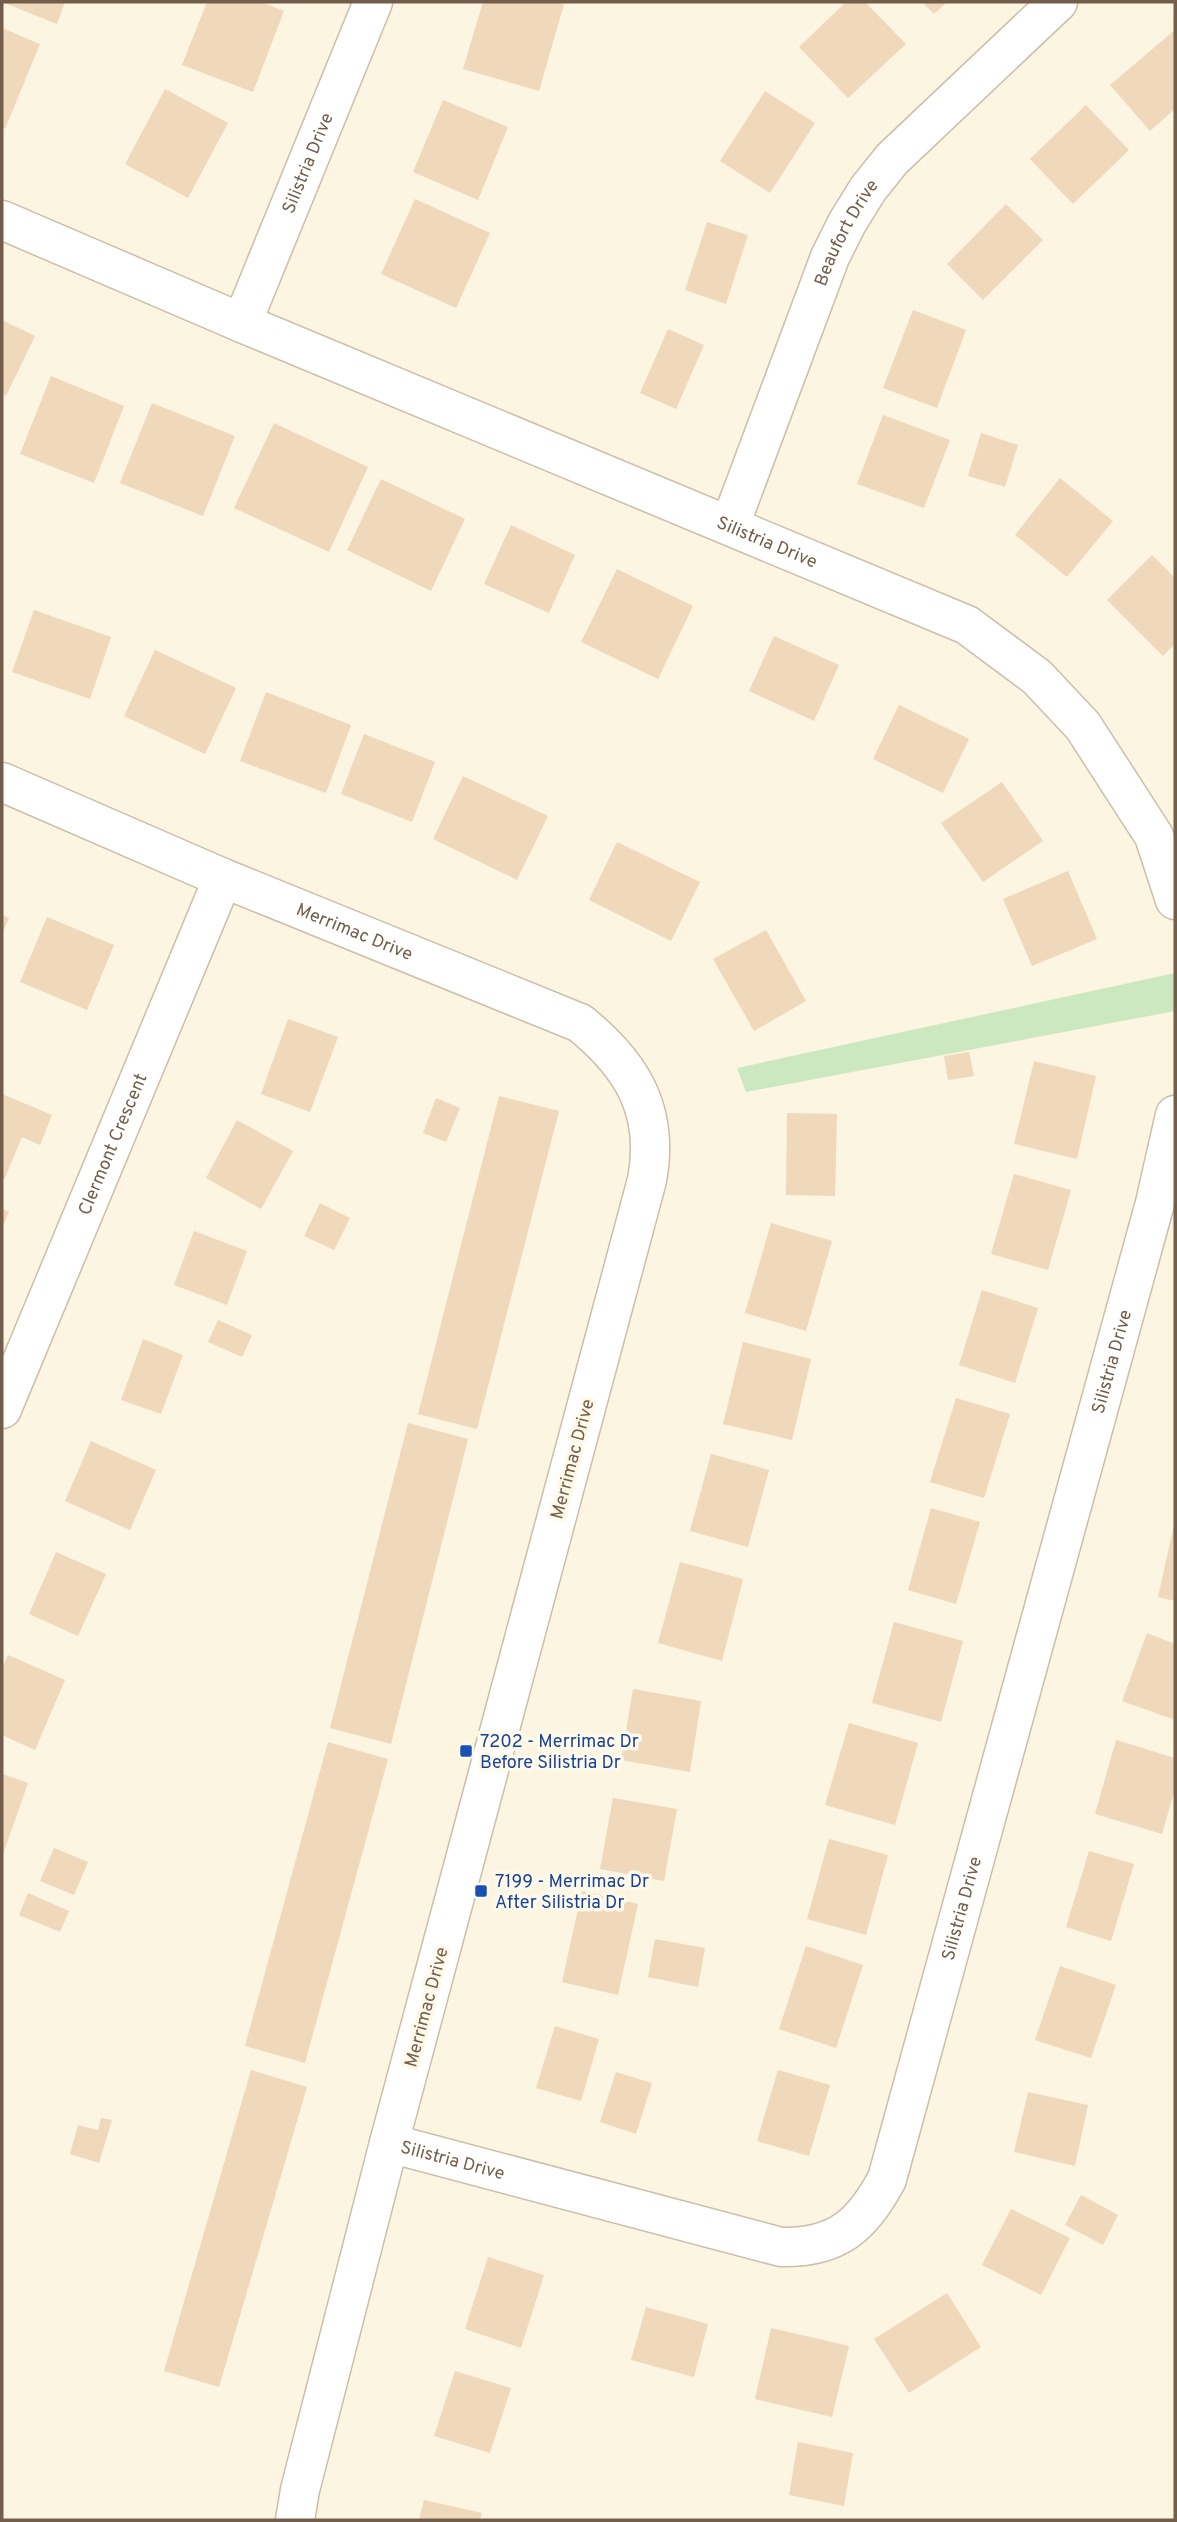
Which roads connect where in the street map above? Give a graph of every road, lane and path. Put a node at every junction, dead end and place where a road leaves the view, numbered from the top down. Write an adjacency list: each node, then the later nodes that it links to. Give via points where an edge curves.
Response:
1 (373, 2): 4 (street, Silistria Drive)
2 (1058, 2): 5 (street, Beaufort Drive, via 905,145 868,189 830,257)
3 (2, 220): 4 (street, Silistria Drive)
4 (242, 323): 5 (street, Silistria Drive)
5 (730, 525): 8 (street, Silistria Drive, via 967,625 1037,677 1083,726 1154,836)
6 (2, 782): 7 (street, Merrimac Drive)
7 (223, 877): 10 (street, Clermont Crescent); 11 (street, Merrimac Drive, via 580,1023 621,1062 642,1097 650,1134 647,1181)
8 (1175, 900)
9 (1175, 1115): 11 (street, Silistria Drive, via 1155,1203 887,2179 874,2205 839,2237 802,2248 782,2247)
10 (2, 1409)
11 (389, 2143): 12 (street, Merrimac Drive)
12 (295, 2520)

